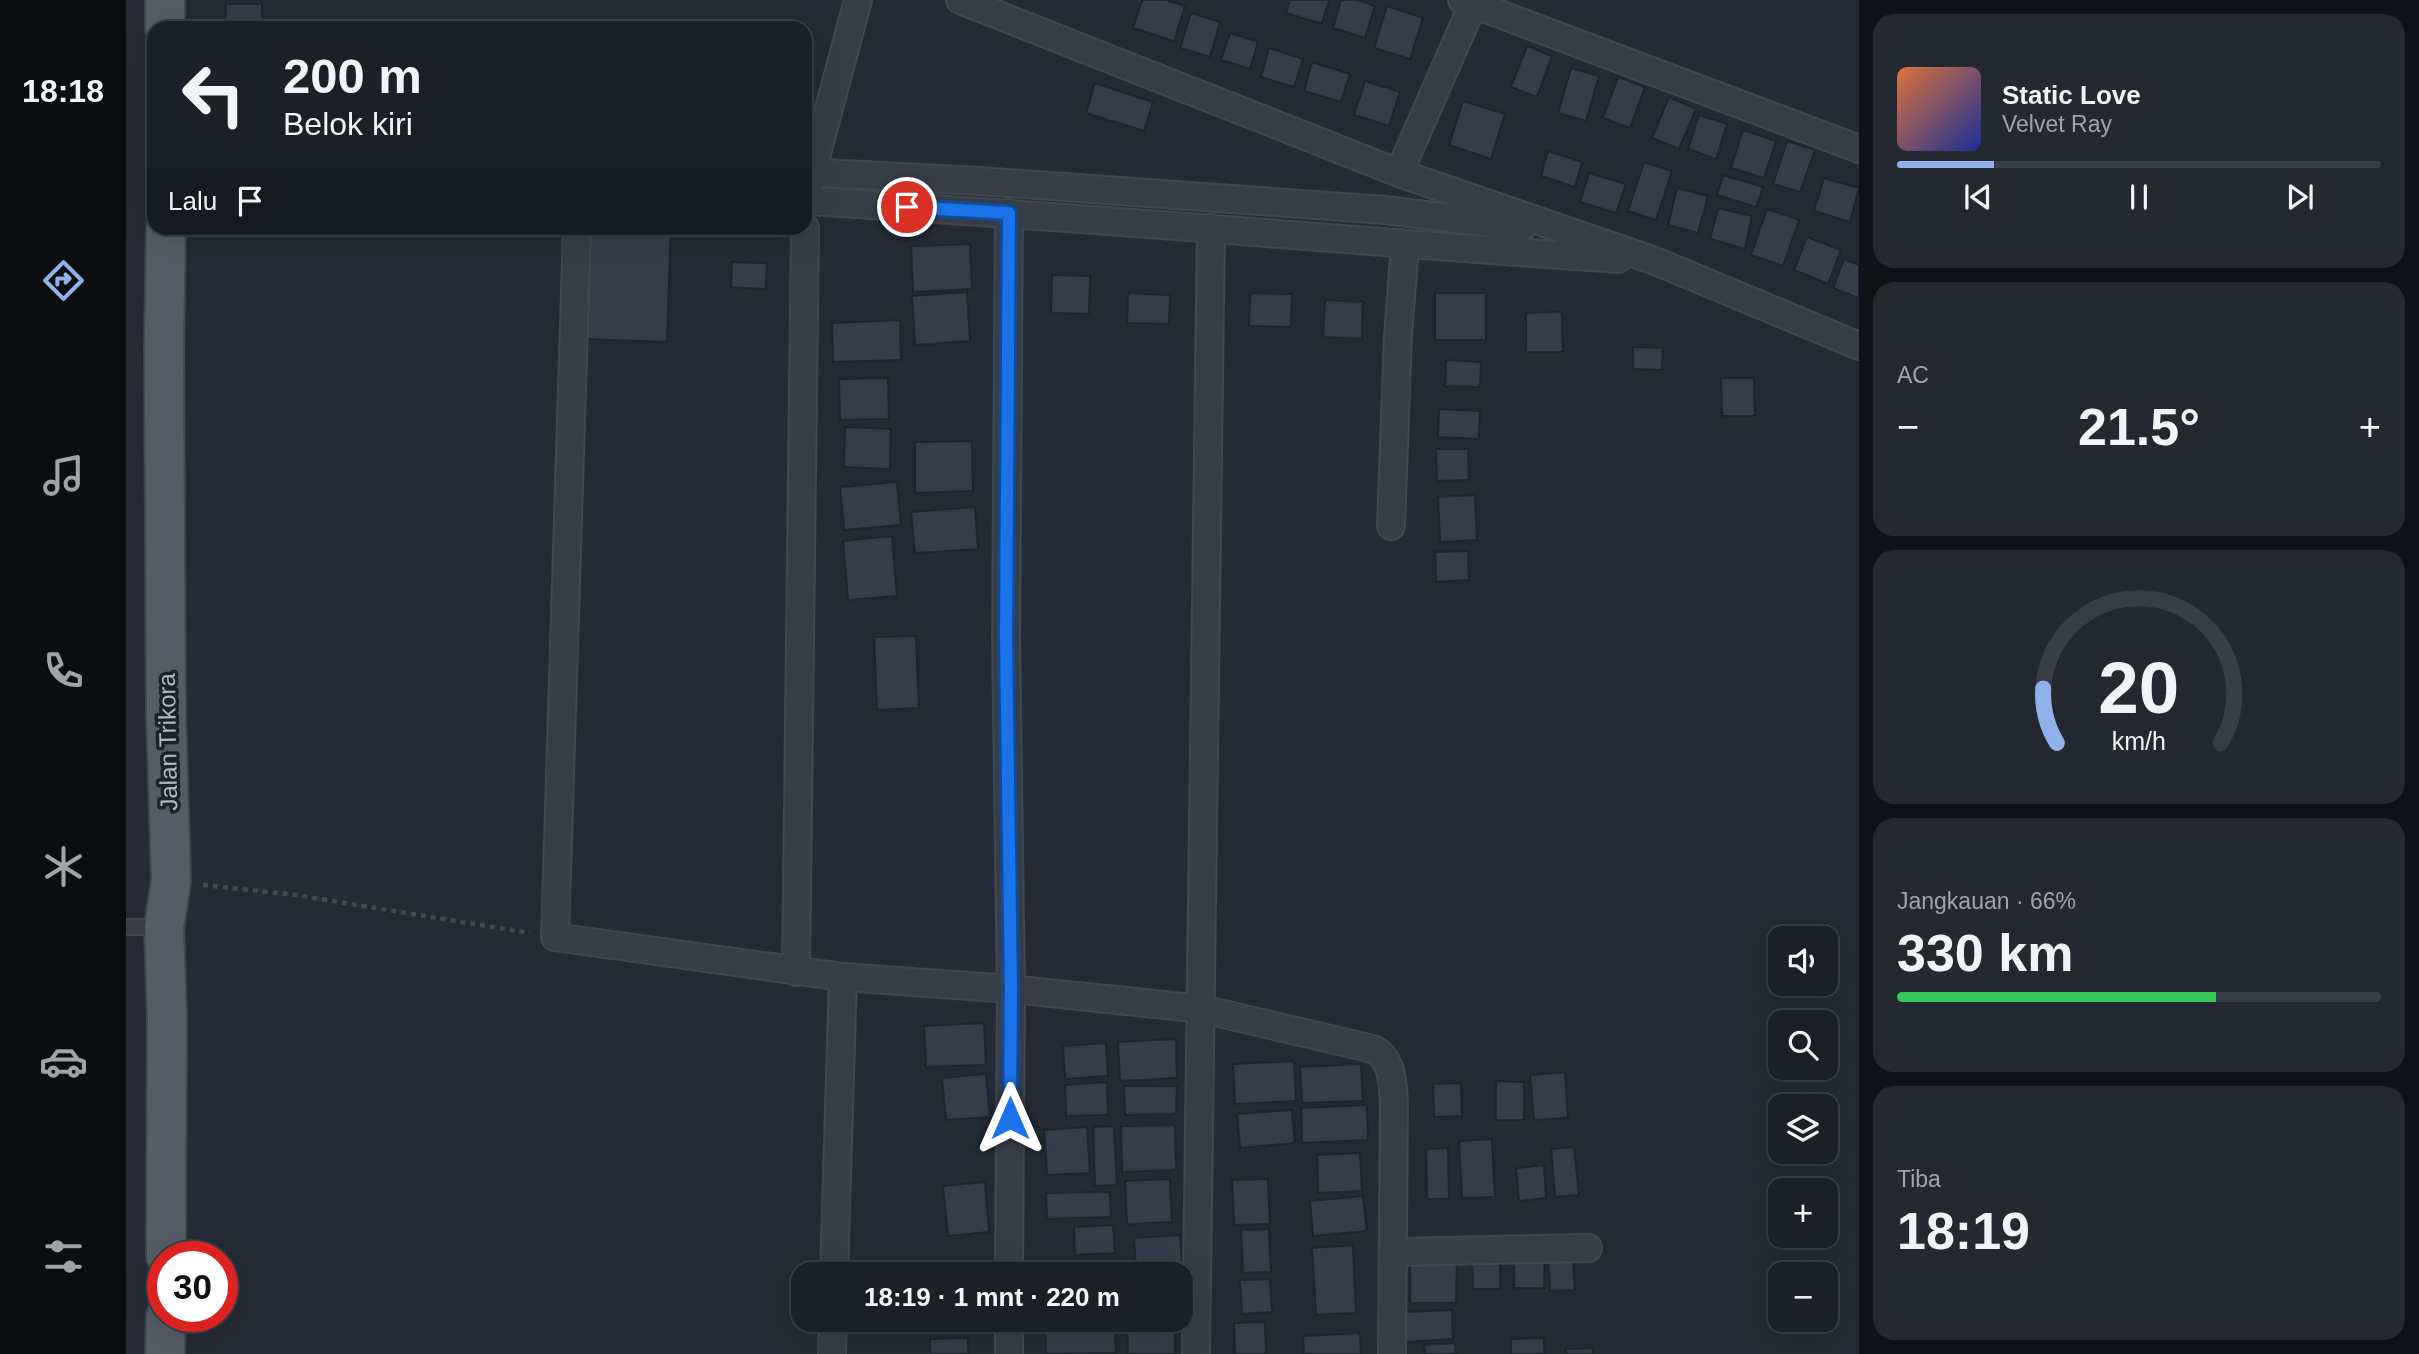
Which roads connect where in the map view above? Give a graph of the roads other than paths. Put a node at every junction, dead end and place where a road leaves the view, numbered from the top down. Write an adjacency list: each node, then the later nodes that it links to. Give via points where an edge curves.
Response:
1 (165, 0): 5 (main road)
2 (858, 0): 7 (street)
3 (960, 0): 9 (street)
4 (1470, 1): 6 (street); 9 (street)
5 (165, 21)
6 (1859, 149)
7 (812, 158)
8 (812, 172): 13 (street, via 1385,210)
9 (1399, 173): 13 (street)
10 (812, 201): 11 (street)
11 (1009, 213): 12 (street); 25 (street, via 1006,638)
12 (1211, 228): 17 (street); 26 (street)
13 (1574, 234): 18 (street)
14 (166, 235): 22 (main road, Jalan Trikora, via 166,712 171,881)
15 (578, 235): 23 (street, via 555,937)
16 (805, 235): 23 (street)
17 (1405, 245): 18 (street); 20 (street)
18 (1655, 261): 19 (street)
19 (1859, 346)
20 (1391, 526)
21 (126, 927): 22 (lane)
22 (164, 927): 27 (main road, Jalan Trikora)
23 (796, 972): 24 (street)
24 (843, 977): 25 (street); 30 (street)
25 (1011, 989): 26 (street); 31 (street)
26 (1202, 1009): 29 (street, via 1373,1049 1383,1057 1392,1080 1394,1104); 38 (street)
27 (166, 1241)
28 (1588, 1248): 29 (street)
29 (1393, 1252): 39 (street)
30 (834, 1262)
31 (1009, 1262)
32 (166, 1332): 35 (main road)
33 (833, 1332): 36 (street)
34 (1009, 1332): 37 (street)
35 (166, 1354)
36 (832, 1354)
37 (1009, 1354)
38 (1196, 1354)
39 (1392, 1354)

